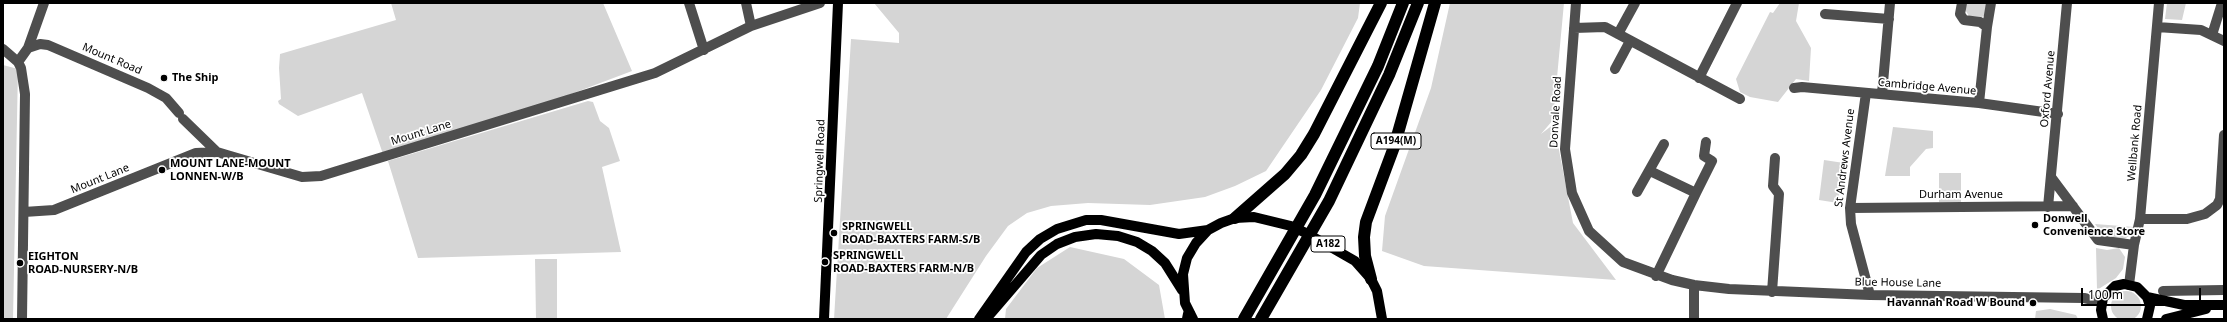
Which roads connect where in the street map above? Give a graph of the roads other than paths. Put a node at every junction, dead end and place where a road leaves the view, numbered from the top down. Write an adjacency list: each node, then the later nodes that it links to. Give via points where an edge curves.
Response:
1 (44, 3): 29 (street)
2 (689, 3): 31 (street)
3 (746, 3): 21 (street)
4 (820, 3): 21 (street, Mount Lane)
5 (838, 3): 75 (main road, Springwell Road)
6 (1382, 3): 55 (highway, via 1301,155 1285,174)
7 (1403, 3): 78 (highway, via 1378,66 1315,195)
8 (1418, 3): 79 (highway, A194(M), via 1389,75 1328,201)
9 (1435, 3): 60 (highway, A194(M), via 1394,147 1366,222 1365,256)
10 (1576, 3): 24 (street, Donvale Road)
11 (1634, 3): 25 (street)
12 (1737, 3): 34 (street)
13 (1890, 3): 20 (street)
14 (1962, 3): 22 (street, via 1960,14 1964,20 1980,22)
15 (1991, 3): 22 (street)
16 (2067, 3): 40 (street, Oxford Avenue)
17 (2159, 3): 23 (street, Wellbank Road)
18 (2222, 3): 26 (street)
19 (1826, 14): 20 (street)
20 (1889, 19): 37 (street)
21 (751, 26): 31 (street, Mount Lane)
22 (1987, 27): 39 (street)
23 (2157, 27): 26 (street, via 2201,30); 56 (street, Wellbank Road)
24 (1574, 28): 25 (street, via 1605,27); 59 (street, Donvale Road, via 1565,149 1572,193 1588,231 1623,262)
25 (1618, 34): 27 (street)
26 (2212, 35): 28 (street)
27 (1630, 41): 33 (street); 34 (street)
28 (2224, 41)
29 (28, 48): 32 (street); 44 (street, Mount Road, via 40,44 48,45 154,91 166,98)
30 (3, 49): 32 (street)
31 (704, 50): 44 (street, Mount Lane, via 655,74 321,176 302,178)
32 (18, 62): 54 (street, via 22,68 25,94)
33 (1615, 68)
34 (1699, 78): 38 (street)
35 (1794, 88): 36 (street, Cambridge Avenue)
36 (1866, 93): 37 (street, Cambridge Avenue); 53 (street, St Andrews Avenue)
37 (1882, 94): 39 (street, Cambridge Avenue)
38 (1740, 99)
39 (1979, 103): 40 (street, Cambridge Avenue)
40 (2058, 114): 47 (street, Oxford Avenue)
41 (2224, 135): 52 (street)
42 (1706, 142): 49 (street, via 1704,156 1712,161)
43 (1664, 144): 46 (street)
44 (217, 152): 54 (street, Mount Lane, via 196,153 54,210)
45 (1775, 158): 67 (street, via 1773,186 1779,194)
46 (1650, 171): 48 (street); 49 (street)
47 (2051, 176): 50 (street); 51 (street, Oxford Avenue)
48 (1637, 192)
49 (1696, 194): 59 (street)
50 (2073, 206): 51 (street, Durham Avenue); 58 (street, via 2098,240)
51 (2048, 207): 53 (street, Durham Avenue)
52 (2221, 207): 56 (street, via 2187,219)
53 (1850, 208): 68 (street, St Andrews Avenue, via 1851,224)
54 (24, 212): 74 (street)
55 (1235, 218): 57 (main road, A182); 60 (main road, A182, via 1254,217 1308,234 1355,261)
56 (2140, 219): 58 (street, Wellbank Road)
57 (1208, 230): 66 (main road, A182, via 1196,243 1188,258 1183,274); 76 (main road, via 1179,234 1101,220 1086,220 1057,229 1040,239 1026,252)
58 (2134, 245): 62 (street, Wellbank Road)
59 (1656, 276): 61 (street, Donvale Road)
60 (1371, 278): 80 (main road, A182, via 1381,304)
61 (1694, 285): 67 (street, Blue House Lane); 81 (street)
62 (2129, 285): 69 (main road, via 2137,288); 70 (main road, via 2115,286 2108,291)
63 (2224, 290): 65 (street)
64 (2163, 291): 65 (street)
65 (2181, 291): 71 (street)
66 (1183, 292): 73 (main road, A182); 77 (main road, via 1165,263 1152,251 1137,242 1118,236 1096,234 1075,237 1057,244 1041,255)
67 (1772, 292): 68 (street, Blue House Lane)
68 (1870, 295): 70 (street, Blue House Lane, via 2084,298)
69 (2147, 298): 71 (main road); 83 (main road, via 2150,306)
70 (2102, 302): 82 (main road)
71 (2178, 304): 72 (main road)
72 (2223, 305): 84 (main road)
73 (1190, 317)
74 (22, 319)
75 (824, 319)
76 (979, 319)
77 (986, 319)
78 (1244, 319)
79 (1262, 319)
80 (1382, 319)
81 (1694, 319)
82 (2103, 319)
83 (2147, 319)
84 (2166, 319)

